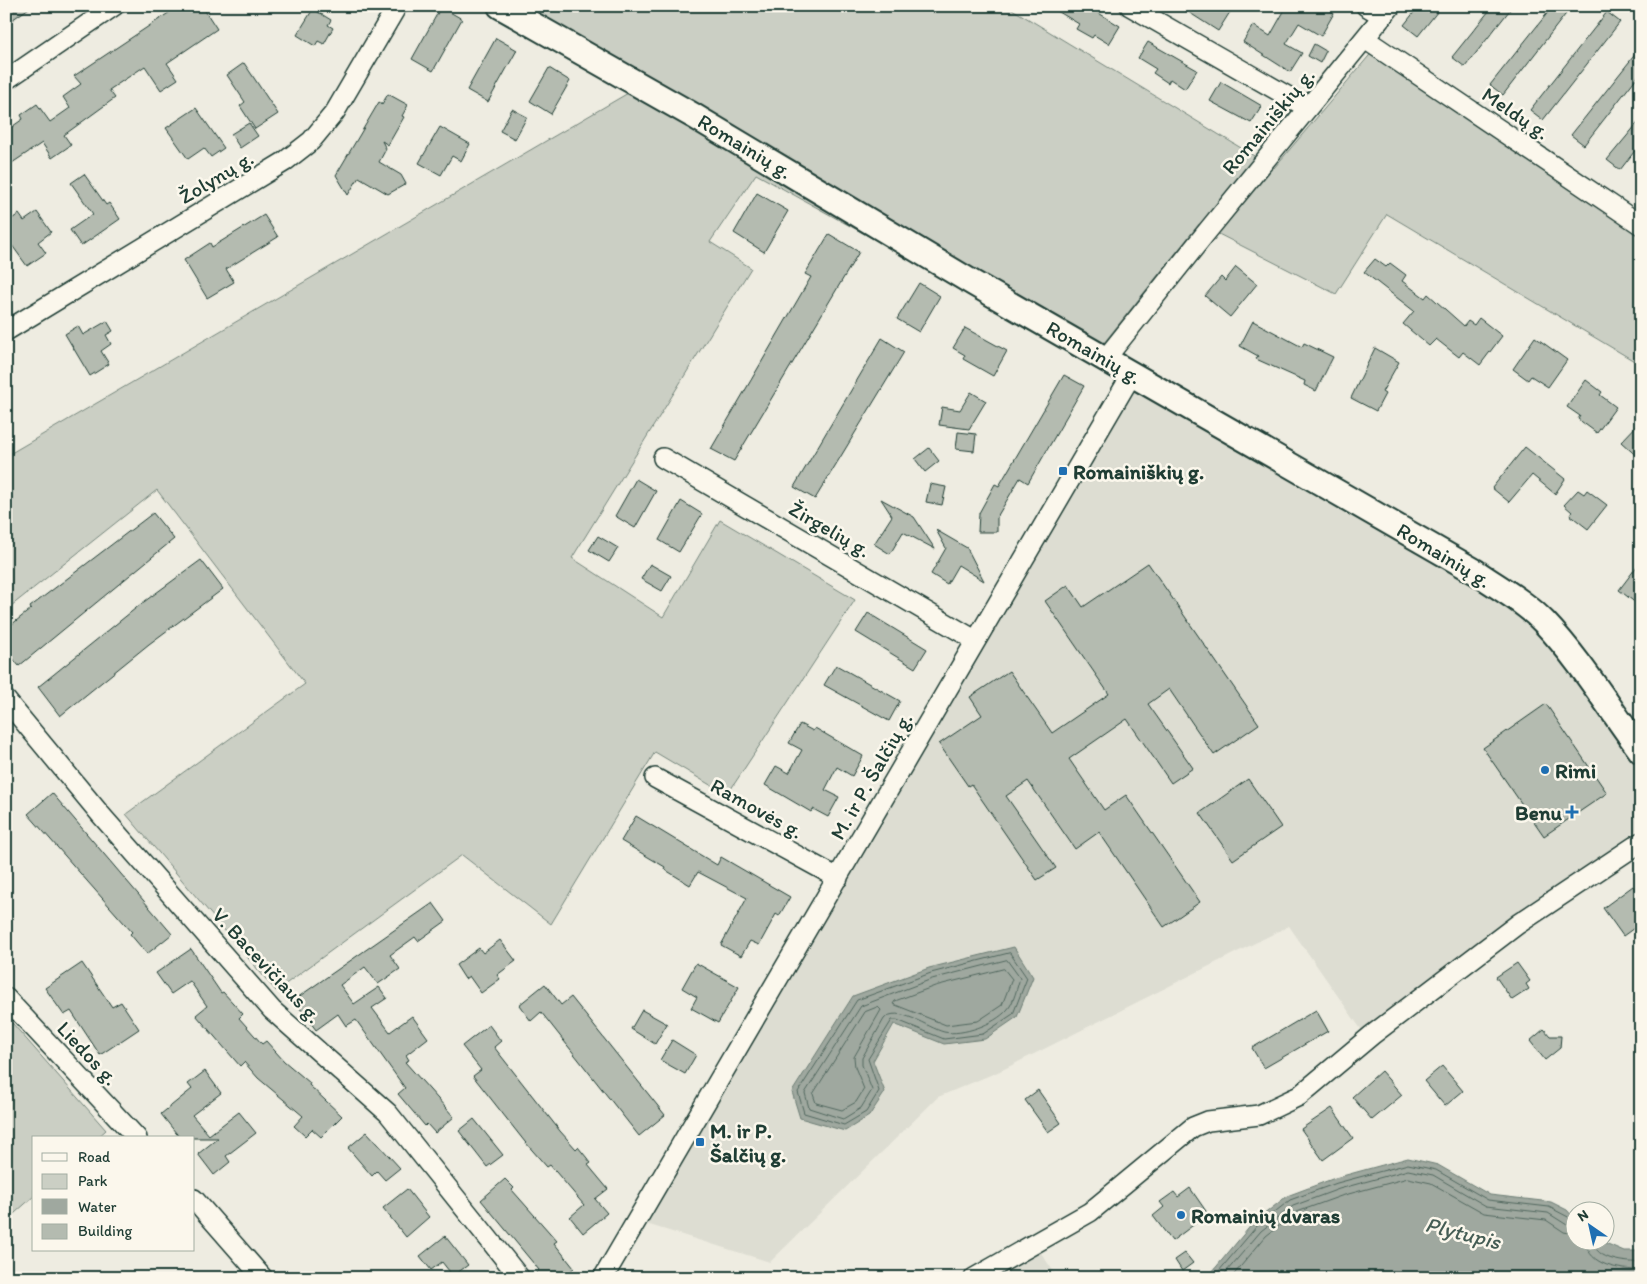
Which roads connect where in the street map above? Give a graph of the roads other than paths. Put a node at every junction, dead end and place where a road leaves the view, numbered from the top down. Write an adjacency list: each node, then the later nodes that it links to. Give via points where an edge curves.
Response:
1 (114, 6): 8 (street)
2 (397, 6): 11 (street, Žolynų g., via 335,112 311,141 284,162)
3 (500, 6): 12 (main road, Romainių g.)
4 (1130, 6): 9 (street)
5 (1366, 6): 6 (street)
6 (1387, 11): 7 (street, Romainiškių g.)
7 (1365, 39): 9 (street, Romainiškių g.); 10 (street, Meldų g.)
8 (6, 80)
9 (1308, 108): 12 (street, Romainiškių g.)
10 (1641, 225)
11 (6, 332)
12 (1106, 358): 13 (main road, Romainių g.)
13 (1132, 374): 15 (street, M. ir P. Šalčių g.); 17 (main road, Romainių g., via 1476,572 1526,607 1544,622 1574,657)
14 (663, 458): 15 (street, Žirgelių g.)
15 (975, 640): 20 (street, M. ir P. Šalčių g.)
16 (6, 700): 25 (street, V. Bacevičiaus g., via 101,816 272,1010 388,1113)
17 (1641, 751)
18 (655, 778): 20 (street, Ramovės g.)
19 (1641, 842): 27 (street, via 1518,924 1372,1035 1299,1096 1259,1115 1208,1121 1193,1127 1090,1212)
20 (838, 878): 26 (street, M. ir P. Šalčių g.)
21 (6, 998): 22 (street, Liedos g.)
22 (135, 1136)
23 (195, 1200): 24 (street)
24 (263, 1278)
25 (520, 1278)
26 (603, 1278)
27 (974, 1278)

